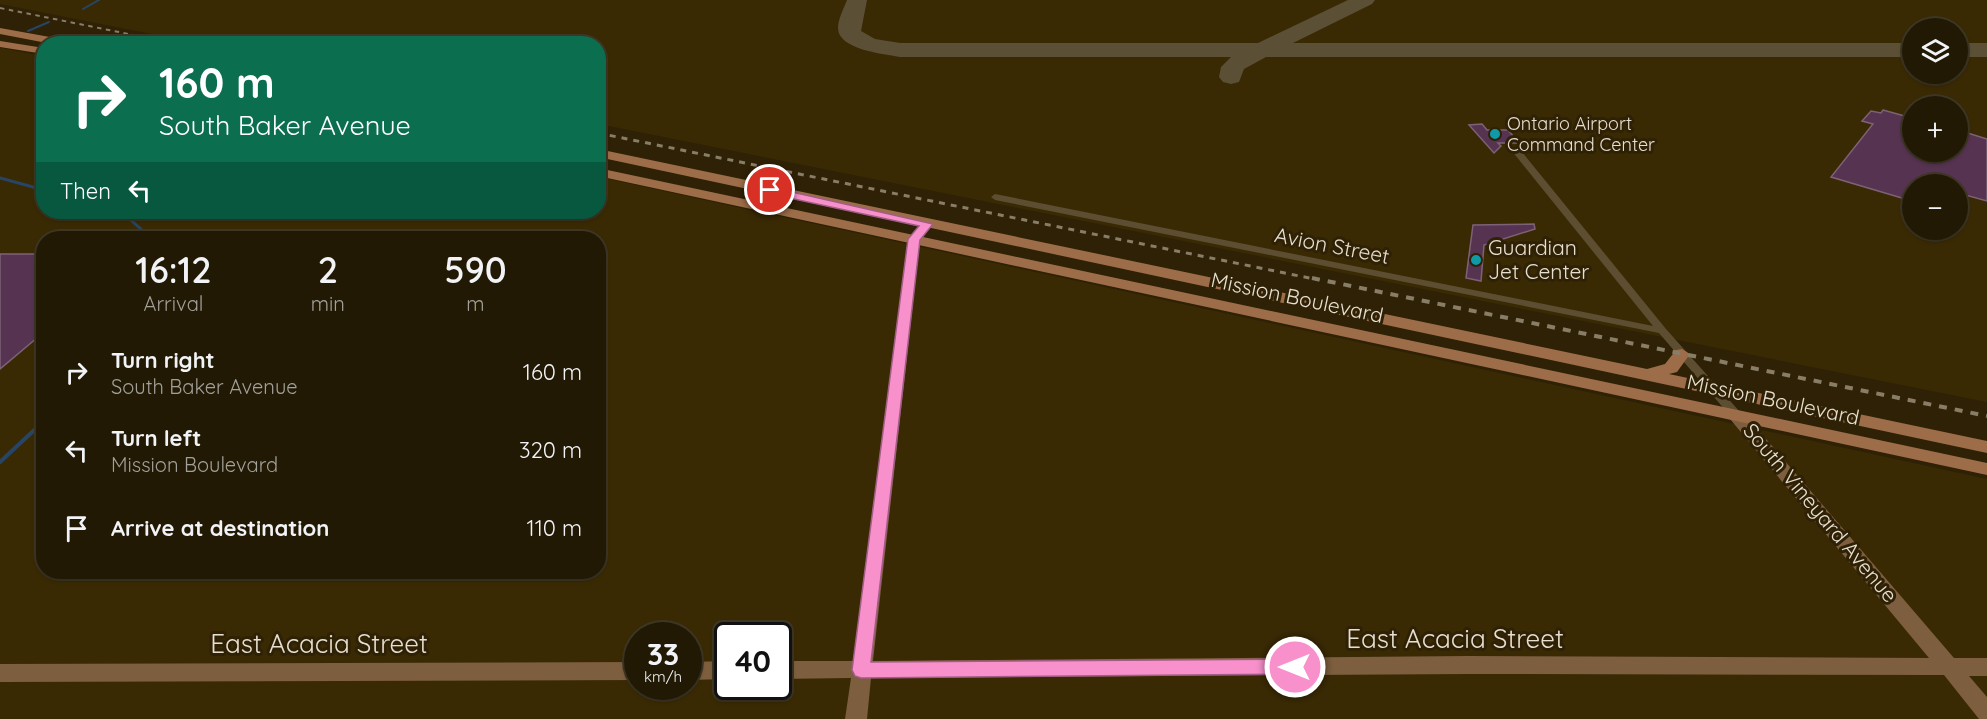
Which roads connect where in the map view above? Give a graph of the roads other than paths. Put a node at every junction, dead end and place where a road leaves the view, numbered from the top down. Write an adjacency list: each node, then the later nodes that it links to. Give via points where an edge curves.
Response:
1 (0, 31): 2 (main road)
2 (36, 38)
3 (0, 44): 4 (main road)
4 (36, 50)
5 (1515, 149): 11 (street, South Vineyard Avenue)
6 (606, 155): 9 (main road, Mission Boulevard)
7 (606, 174): 10 (main road, Mission Boulevard)
8 (995, 197): 11 (street, Avion Street)
9 (927, 224): 10 (street); 13 (main road, Mission Boulevard)
10 (914, 239): 15 (main road, Mission Boulevard); 21 (street)
11 (1662, 331): 12 (street, South Vineyard Avenue)
12 (1682, 354): 13 (main road, via 1664,372); 14 (street, South Vineyard Avenue)
13 (1639, 372): 14 (main road, Mission Boulevard)
14 (1711, 388): 15 (street, South Vineyard Avenue); 16 (main road, Mission Boulevard)
15 (1736, 415): 17 (main road, Mission Boulevard); 18 (street, South Vineyard Avenue)
16 (1987, 447)
17 (1987, 469)
18 (1949, 666): 19 (street, East Acacia Street); 21 (street, East Acacia Street); 24 (street, South Vineyard Avenue)
19 (1987, 667)
20 (792, 670): 21 (street, East Acacia Street)
21 (861, 670): 25 (street)
22 (624, 671): 23 (street, East Acacia Street)
23 (0, 673)
24 (1987, 712)
25 (856, 719)

